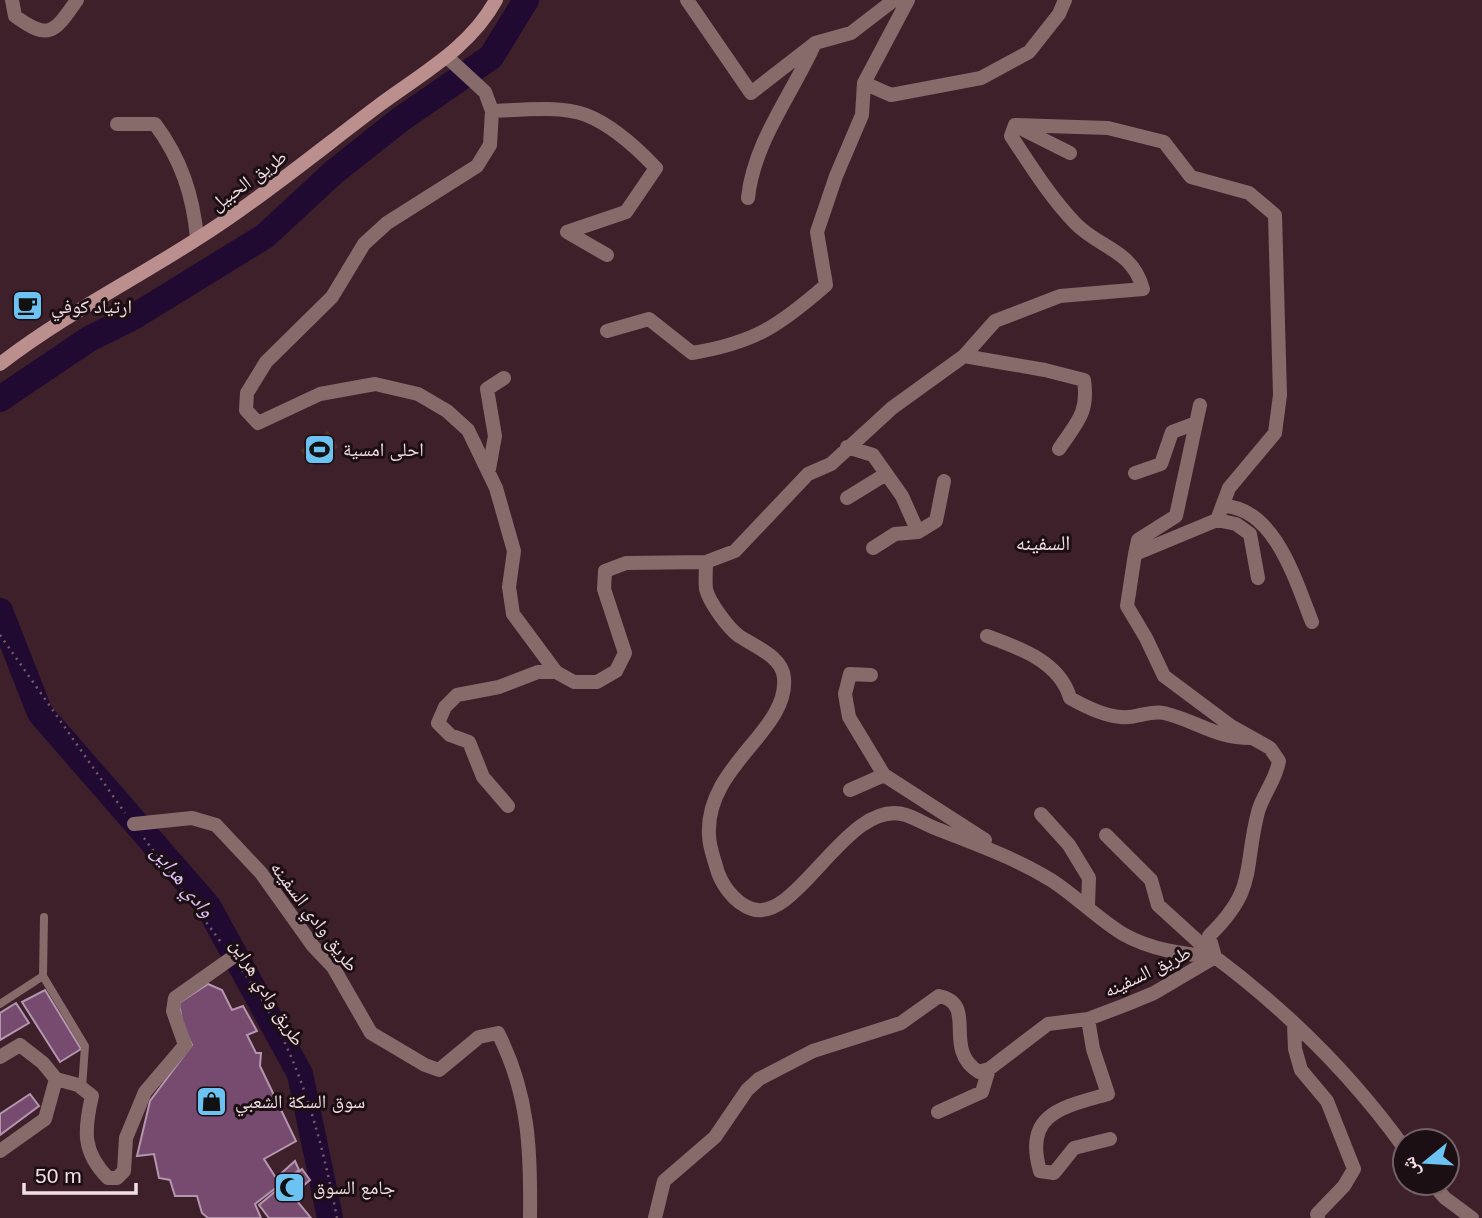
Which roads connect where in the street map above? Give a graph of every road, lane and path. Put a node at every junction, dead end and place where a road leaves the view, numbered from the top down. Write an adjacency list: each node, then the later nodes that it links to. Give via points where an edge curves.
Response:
1 (12, 0): 2 (street, via 15,16 32,29 51,32)
2 (77, 0)
3 (496, 0): 9 (street, طريق الحبيل, via 480,24)
4 (687, 0): 8 (street, via 751,93)
5 (894, 0): 8 (street, via 851,33)
6 (908, 0): 10 (street)
7 (1065, 0): 10 (street, via 1029,52 981,78 891,95)
8 (815, 43): 15 (street, via 769,127)
9 (447, 57): 11 (street, via 485,92); 16 (street, طريق الحبيل)
10 (864, 82): 18 (street, via 862,115 817,232 826,285 786,320 733,346 692,353 649,319)
11 (492, 111): 17 (street, via 539,109 585,114 636,146 656,168 626,212 567,232); 26 (street, via 490,145 477,166 387,223 364,244 332,297 266,362 247,393 246,410 258,423 320,394 375,384 397,387 447,411 468,430)
12 (117, 124): 16 (street, via 155,124 171,146 194,205)
13 (1015, 125): 14 (street); 19 (street, via 1011,136 1043,183 1077,225 1117,250 1138,271 1143,289 1060,296 995,321); 31 (street, via 1108,128 1164,142 1191,177 1249,193 1275,215 1280,395 1275,433 1229,488)
14 (1070, 153)
15 (748, 198)
16 (197, 238): 20 (street, طريق الحبيل, via 78,308)
17 (607, 255)
18 (607, 331)
19 (964, 356): 24 (street, via 912,392); 25 (street, via 1084,380 1087,398 1082,417)
20 (0, 364)
21 (504, 378): 26 (street, via 487,389 495,436)
22 (1200, 405): 23 (street)
23 (1196, 423): 27 (street, via 1172,432 1161,464); 35 (street, via 1176,516 1138,540)
24 (847, 447): 28 (street, via 873,456); 36 (street, via 831,464 808,474 735,551)
25 (1059, 449)
26 (489, 471): 41 (street, via 514,551 509,587 513,614)
27 (1135, 472)
28 (886, 474): 30 (street); 33 (street)
29 (944, 481): 33 (street, via 936,521)
30 (847, 498)
31 (1224, 506): 32 (street); 38 (street, via 1239,506 1266,530 1290,566)
32 (1217, 520): 35 (street); 37 (street, via 1236,524 1250,534)
33 (918, 532): 34 (street, via 895,534)
34 (873, 548)
35 (1135, 554): 43 (street, via 1127,606 1164,676 1231,726)
36 (706, 562): 41 (street, via 626,563 605,571 604,589 625,653 616,671 597,682 574,682); 50 (street, via 706,590 724,618 737,635 772,657 785,675 783,702 728,771 713,800 709,835 718,876 733,897 753,909 770,909 790,896 868,819 887,812 905,814)
37 (1258, 578)
38 (1312, 622)
39 (0, 635): 48 (path, طريق وادي هراين)
40 (988, 636): 43 (street, via 1023,649 1055,671 1066,683 1070,698 1079,703 1122,718 1154,712 1217,735)
41 (556, 673): 46 (street, via 538,672 499,687 457,695 438,723 450,735 469,743 483,777)
42 (871, 675): 44 (street, via 850,674 845,694 849,717)
43 (1256, 738): 54 (street, via 1279,761 1259,809 1244,890 1231,914 1209,936)
44 (884, 775): 45 (street); 50 (street)
45 (850, 790)
46 (508, 806)
47 (1041, 814): 51 (street, via 1069,845 1089,878)
48 (134, 824): 53 (path, طريق وادي هراين); 69 (street, طريق وادي السفينه, via 192,818 216,825 261,873 333,967 371,1033 425,1065 439,1070 479,1037 498,1033 524,1097)
49 (1106, 835): 54 (street, via 1151,880 1158,905)
50 (1006, 855): 51 (street)
51 (1087, 905): 54 (street, via 1123,934 1170,952)
52 (44, 917): 55 (lane)
53 (233, 957): 62 (street, via 175,998 173,1011 185,1045 145,1092 126,1138 124,1171 117,1178 108,1178 89,1152 84,1136 92,1096); 68 (path, طريق وادي هراين, via 297,1064 327,1164)
54 (1215, 957): 57 (street, طريق السفينه, via 1154,993); 58 (street, طريق السفينه, via 1270,998)
55 (43, 976): 56 (lane); 62 (lane, via 85,1046)
56 (0, 1004)
57 (1088, 1019): 60 (street, طريق السفينه, via 1048,1024); 65 (street, via 1108,1094 1060,1108 1041,1125 1032,1147 1040,1171 1054,1173 1074,1148)
58 (1294, 1024): 64 (street, طريق السفينه, via 1342,1070); 71 (street, via 1301,1070 1326,1101 1354,1169)
59 (0, 1057): 61 (street, via 20,1045)
60 (989, 1069): 63 (street, via 982,1092); 70 (street, via 979,1072 970,1066 959,1047 960,1013 949,998 939,996 901,1023 813,1051 747,1090 715,1137 664,1181)
61 (56, 1079): 62 (street); 66 (street, via 45,1119)
62 (82, 1088)
63 (938, 1112)
64 (1391, 1131)
65 (1110, 1139)
66 (0, 1151)
67 (1444, 1197): 72 (street)
68 (337, 1218)
69 (530, 1218)
70 (656, 1218)
71 (1318, 1218)
72 (1472, 1218)

